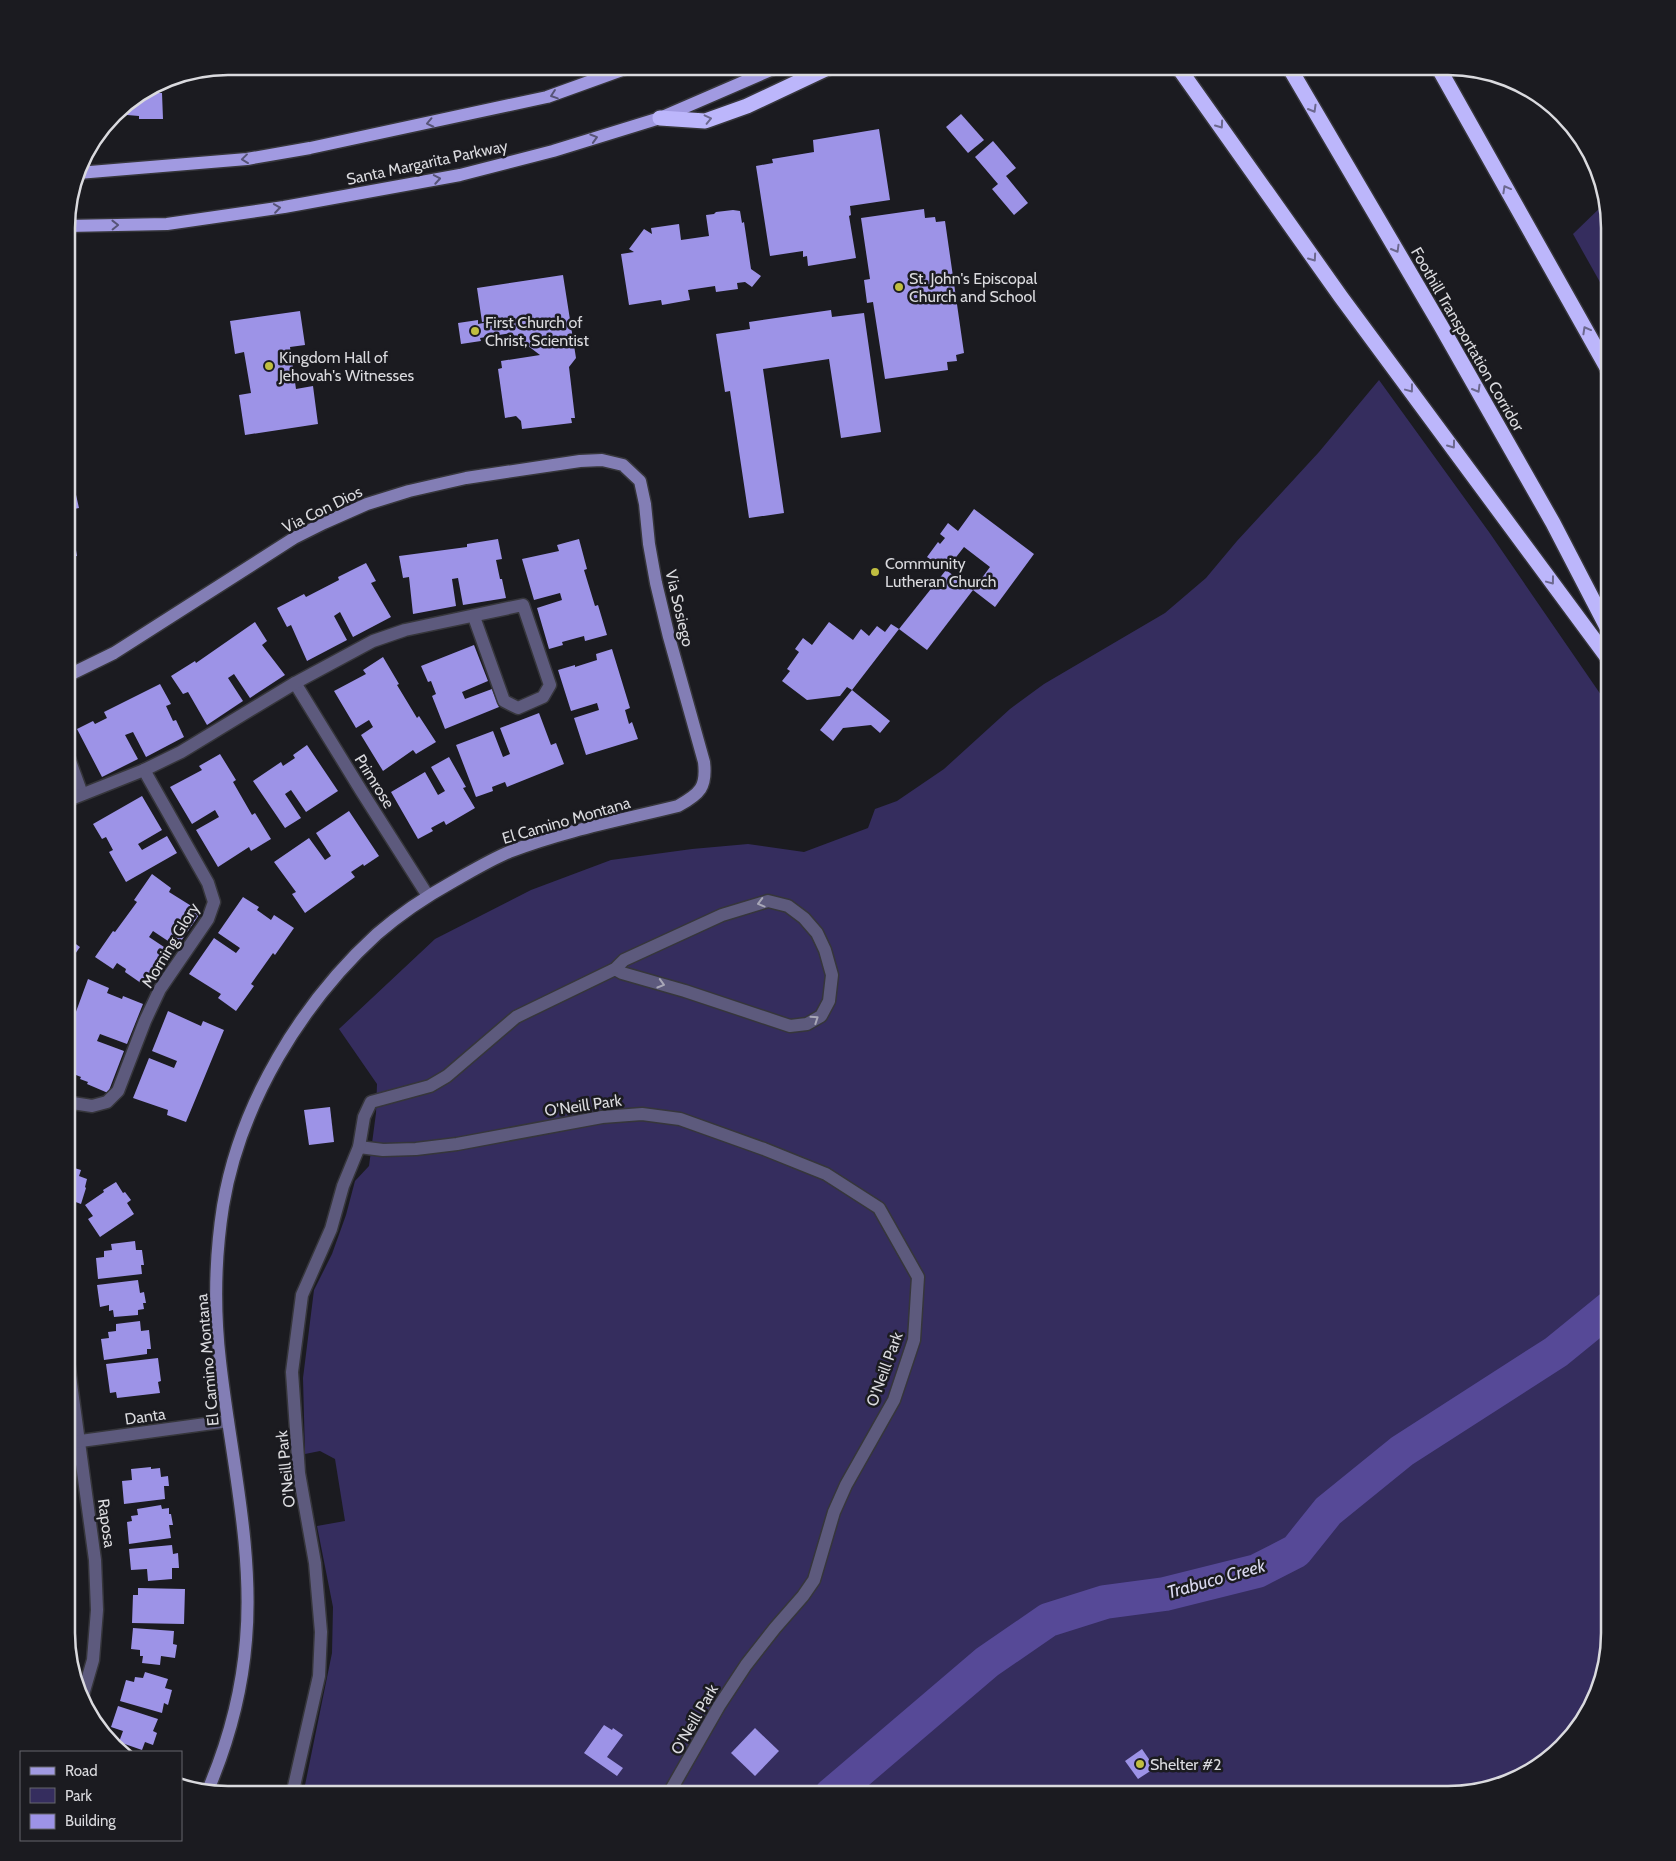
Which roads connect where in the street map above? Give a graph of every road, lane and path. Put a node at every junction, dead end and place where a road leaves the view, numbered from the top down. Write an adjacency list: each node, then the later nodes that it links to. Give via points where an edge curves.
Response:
1 (609, 75): 8 (main road, one-way to 8, via 547,98 310,148 247,159)
2 (759, 75): 7 (main road, Santa Margarita Parkway)
3 (813, 75): 7 (highway, one-way to 3, via 704,121 747,106)
4 (1184, 75): 14 (highway, one-way to 14, via 1341,297)
5 (1294, 75): 12 (highway, Foothill Transportation Corridor, one-way to 12, via 1553,523)
6 (1442, 75): 10 (highway, one-way to 6)
7 (660, 118): 9 (main road, Santa Margarita Parkway, one-way to 7, via 167,224 284,207 460,175)
8 (86, 172)
9 (75, 226)
10 (1601, 357)
11 (623, 465): 15 (street, Via Con Dios, via 602,460 580,461 466,478 409,490 367,504 294,538 114,653); 17 (street, Via Sosiego, via 640,482 656,582)
12 (1601, 616)
13 (474, 617): 13 (street, via 504,701 518,708 543,697 550,685 523,606); 16 (street, via 405,630 373,641)
14 (1601, 649)
15 (75, 672)
16 (295, 683): 18 (street, via 181,752); 22 (street, Primrose)
17 (704, 762): 22 (street, El Camino Montana, via 706,777 700,791 678,806 557,836 508,852)
18 (144, 770): 20 (street); 24 (street, Morning Glory, via 208,883 214,902 208,919 160,989 118,1091 107,1102 92,1106)
19 (75, 775): 20 (street)
20 (82, 794): 21 (street)
21 (75, 797)
22 (428, 896): 26 (street, El Camino Montana, via 378,933 331,981 274,1065 246,1124 224,1203 217,1252 216,1310)
23 (614, 969): 23 (street, one-way to 23, via 790,1026 807,1024 821,1016 829,1001 832,975 826,950 804,918 788,906 768,901 722,915 624,960); 25 (street, O'Neill Park, via 516,1017 447,1076 430,1086 370,1102)
24 (75, 1103)
25 (359, 1147): 31 (street, O'Neill Park, via 343,1186 331,1229 302,1295 292,1372 299,1473 315,1563 321,1632 319,1676); 32 (street, O'Neill Park, via 391,1150 457,1144 602,1117 642,1114 680,1119 826,1174 879,1208 918,1277 914,1340 894,1400 846,1485 834,1512 814,1580 746,1665)
26 (228, 1420): 27 (street, Danta); 30 (street, El Camino Montana, via 245,1552 246,1639 229,1732)
27 (75, 1442)
28 (75, 1452): 29 (street, Raposa, via 96,1560 93,1660)
29 (85, 1687)
30 (210, 1785)
31 (294, 1786)
32 (673, 1786)

